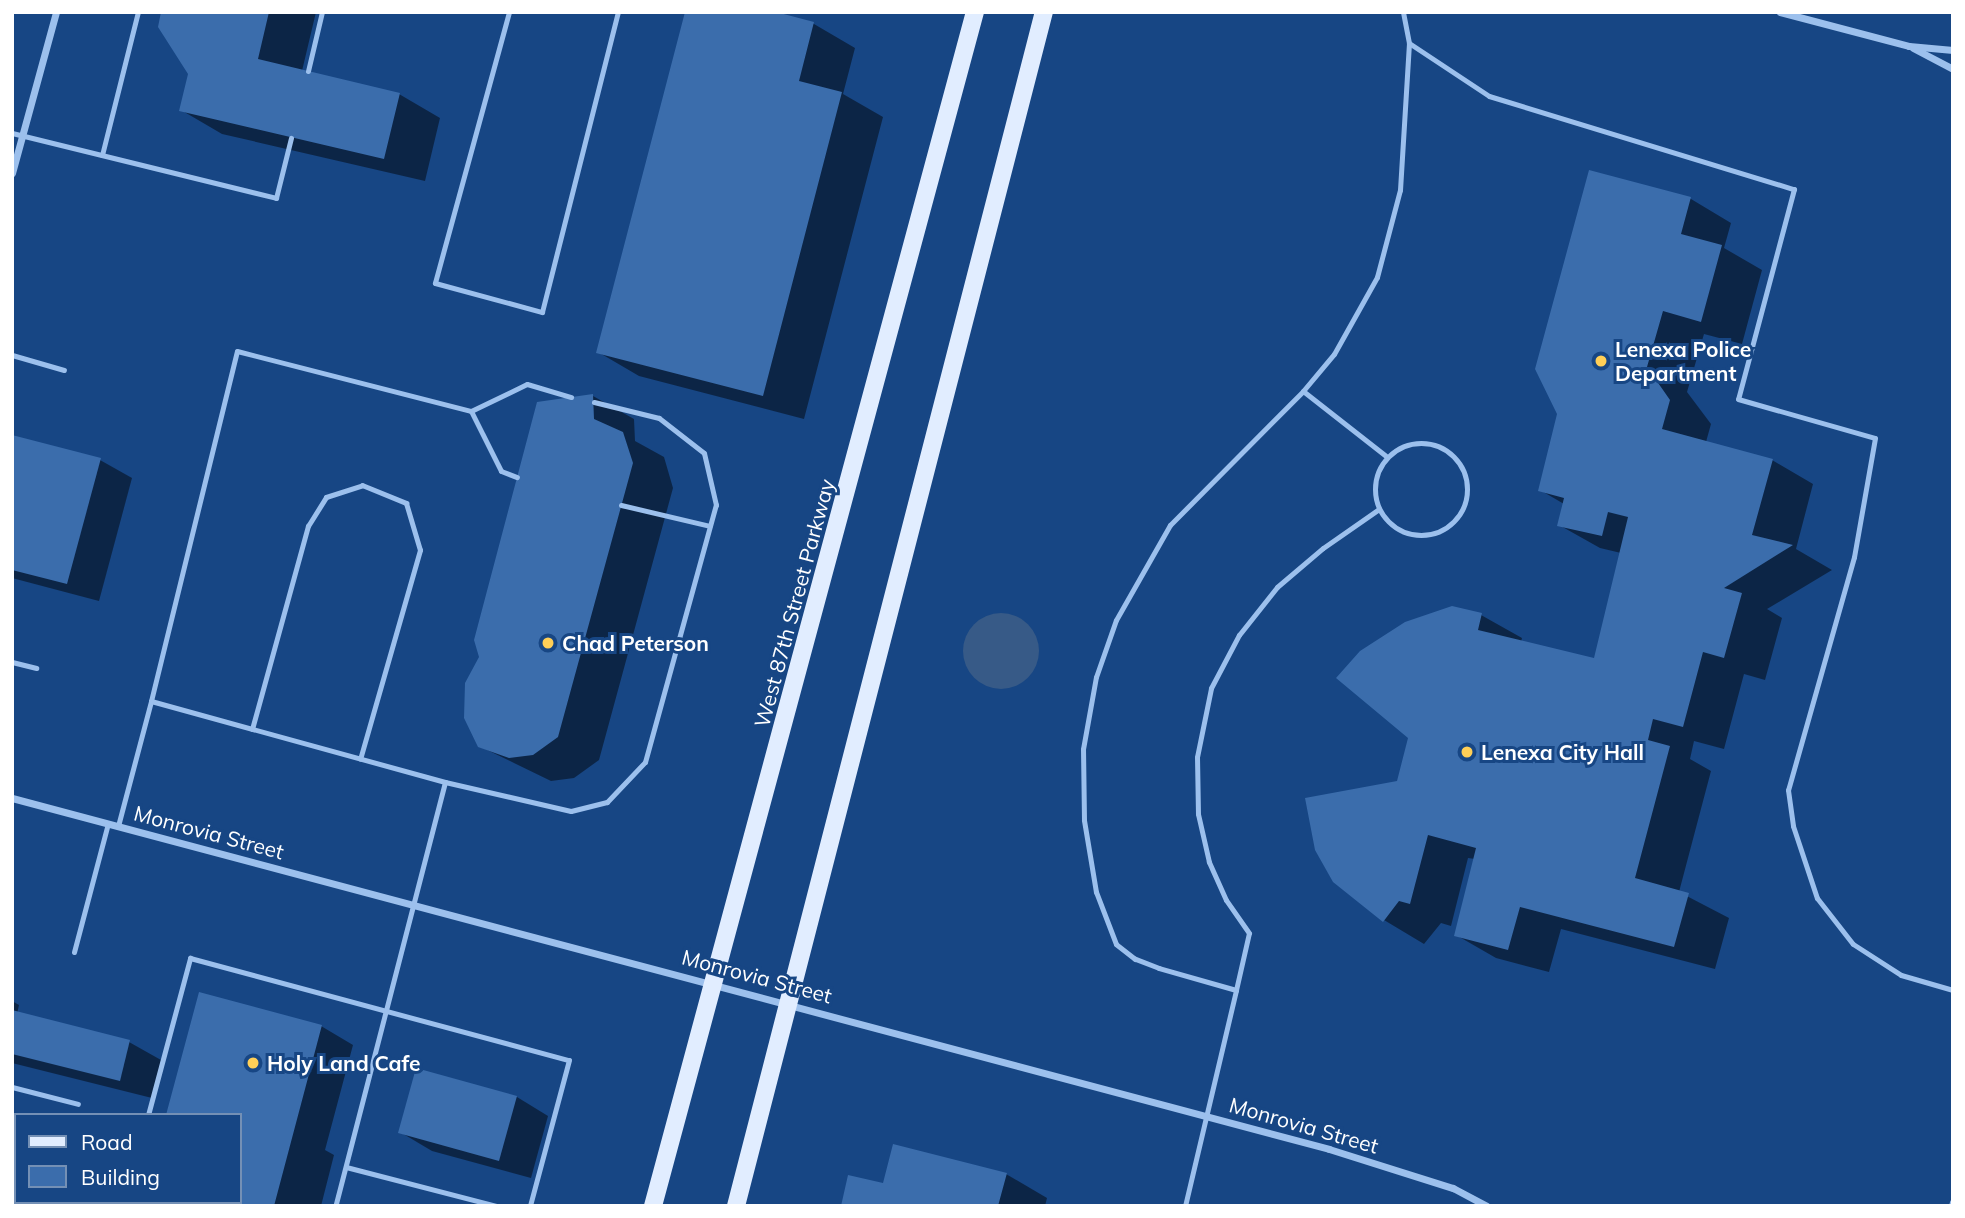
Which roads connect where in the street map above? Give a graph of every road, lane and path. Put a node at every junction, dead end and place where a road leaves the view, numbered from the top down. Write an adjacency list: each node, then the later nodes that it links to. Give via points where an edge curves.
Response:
1 (56, 12): 16 (street)
2 (138, 12): 18 (lane)
3 (322, 12): 14 (lane)
4 (509, 12): 5 (lane, via 435,283 542,312)
5 (618, 12)
6 (975, 12): 42 (main road, West 87th Street Parkway)
7 (1044, 12): 45 (main road)
8 (1403, 12): 10 (lane)
9 (1780, 12): 11 (street)
10 (1409, 43): 22 (lane, via 1400,190 1391,233 1358,316); 44 (lane, via 1489,96 1794,189 1738,399 1875,439 1854,557 1788,790 1793,826 1816,898 1853,944 1901,975)
11 (1909, 46): 12 (street); 13 (street)
12 (1953, 50)
13 (1953, 69)
14 (307, 71)
15 (12, 133): 16 (lane)
16 (22, 136): 18 (lane); 19 (street)
17 (291, 138): 18 (lane, via 276,198)
18 (102, 155)
19 (12, 173)
20 (12, 355): 21 (lane)
21 (64, 370)
22 (1303, 391): 26 (lane); 43 (lane, via 1170,525 1116,620 1096,677 1083,749 1084,820 1096,892 1116,944 1159,968)
23 (571, 397): 25 (lane, via 527,384)
24 (594, 402): 30 (lane, via 659,418 704,453 716,505)
25 (471, 411): 27 (lane, via 501,471); 33 (lane, via 237,351)
26 (1386, 456): 29 (lane, via 1376,473); 29 (lane, via 1418,444 1438,446 1456,458 1467,478 1468,499 1451,525 1425,535 1398,527)
27 (517, 477)
28 (621, 505): 30 (lane)
29 (1379, 509): 43 (lane, via 1322,548 1277,587 1239,635 1211,688 1196,757 1198,814 1209,862 1226,900 1249,933)
30 (710, 526): 36 (lane, via 645,762 607,802 571,811)
31 (12, 662): 32 (lane)
32 (36, 668)
33 (150, 701): 34 (lane); 39 (lane)
34 (252, 729): 35 (lane); 35 (lane, via 308,526 326,497 362,485 406,503 420,550)
35 (360, 759): 36 (lane)
36 (445, 782): 40 (lane)
37 (12, 798): 38 (street, Monrovia Street)
38 (108, 824): 39 (street, Monrovia Street); 41 (lane)
39 (118, 826): 40 (street, Monrovia Street)
40 (414, 904): 42 (street, Monrovia Street); 46 (lane)
41 (74, 952)
42 (715, 983): 45 (street, Monrovia Street); 55 (main road, West 87th Street Parkway)
43 (1236, 990): 50 (lane)
44 (1953, 990)
45 (787, 1002): 50 (street, Monrovia Street); 56 (main road)
46 (386, 1011): 49 (lane, via 190,958); 51 (lane); 54 (lane, via 569,1060)
47 (12, 1087): 48 (lane)
48 (78, 1104)
49 (149, 1113)
50 (1209, 1116): 57 (lane); 58 (street, Monrovia Street, via 1440,1184)
51 (345, 1167): 52 (lane); 53 (lane)
52 (335, 1206)
53 (496, 1206)
54 (530, 1206)
55 (653, 1206)
56 (736, 1206)
57 (1185, 1206)
58 (1487, 1206)

